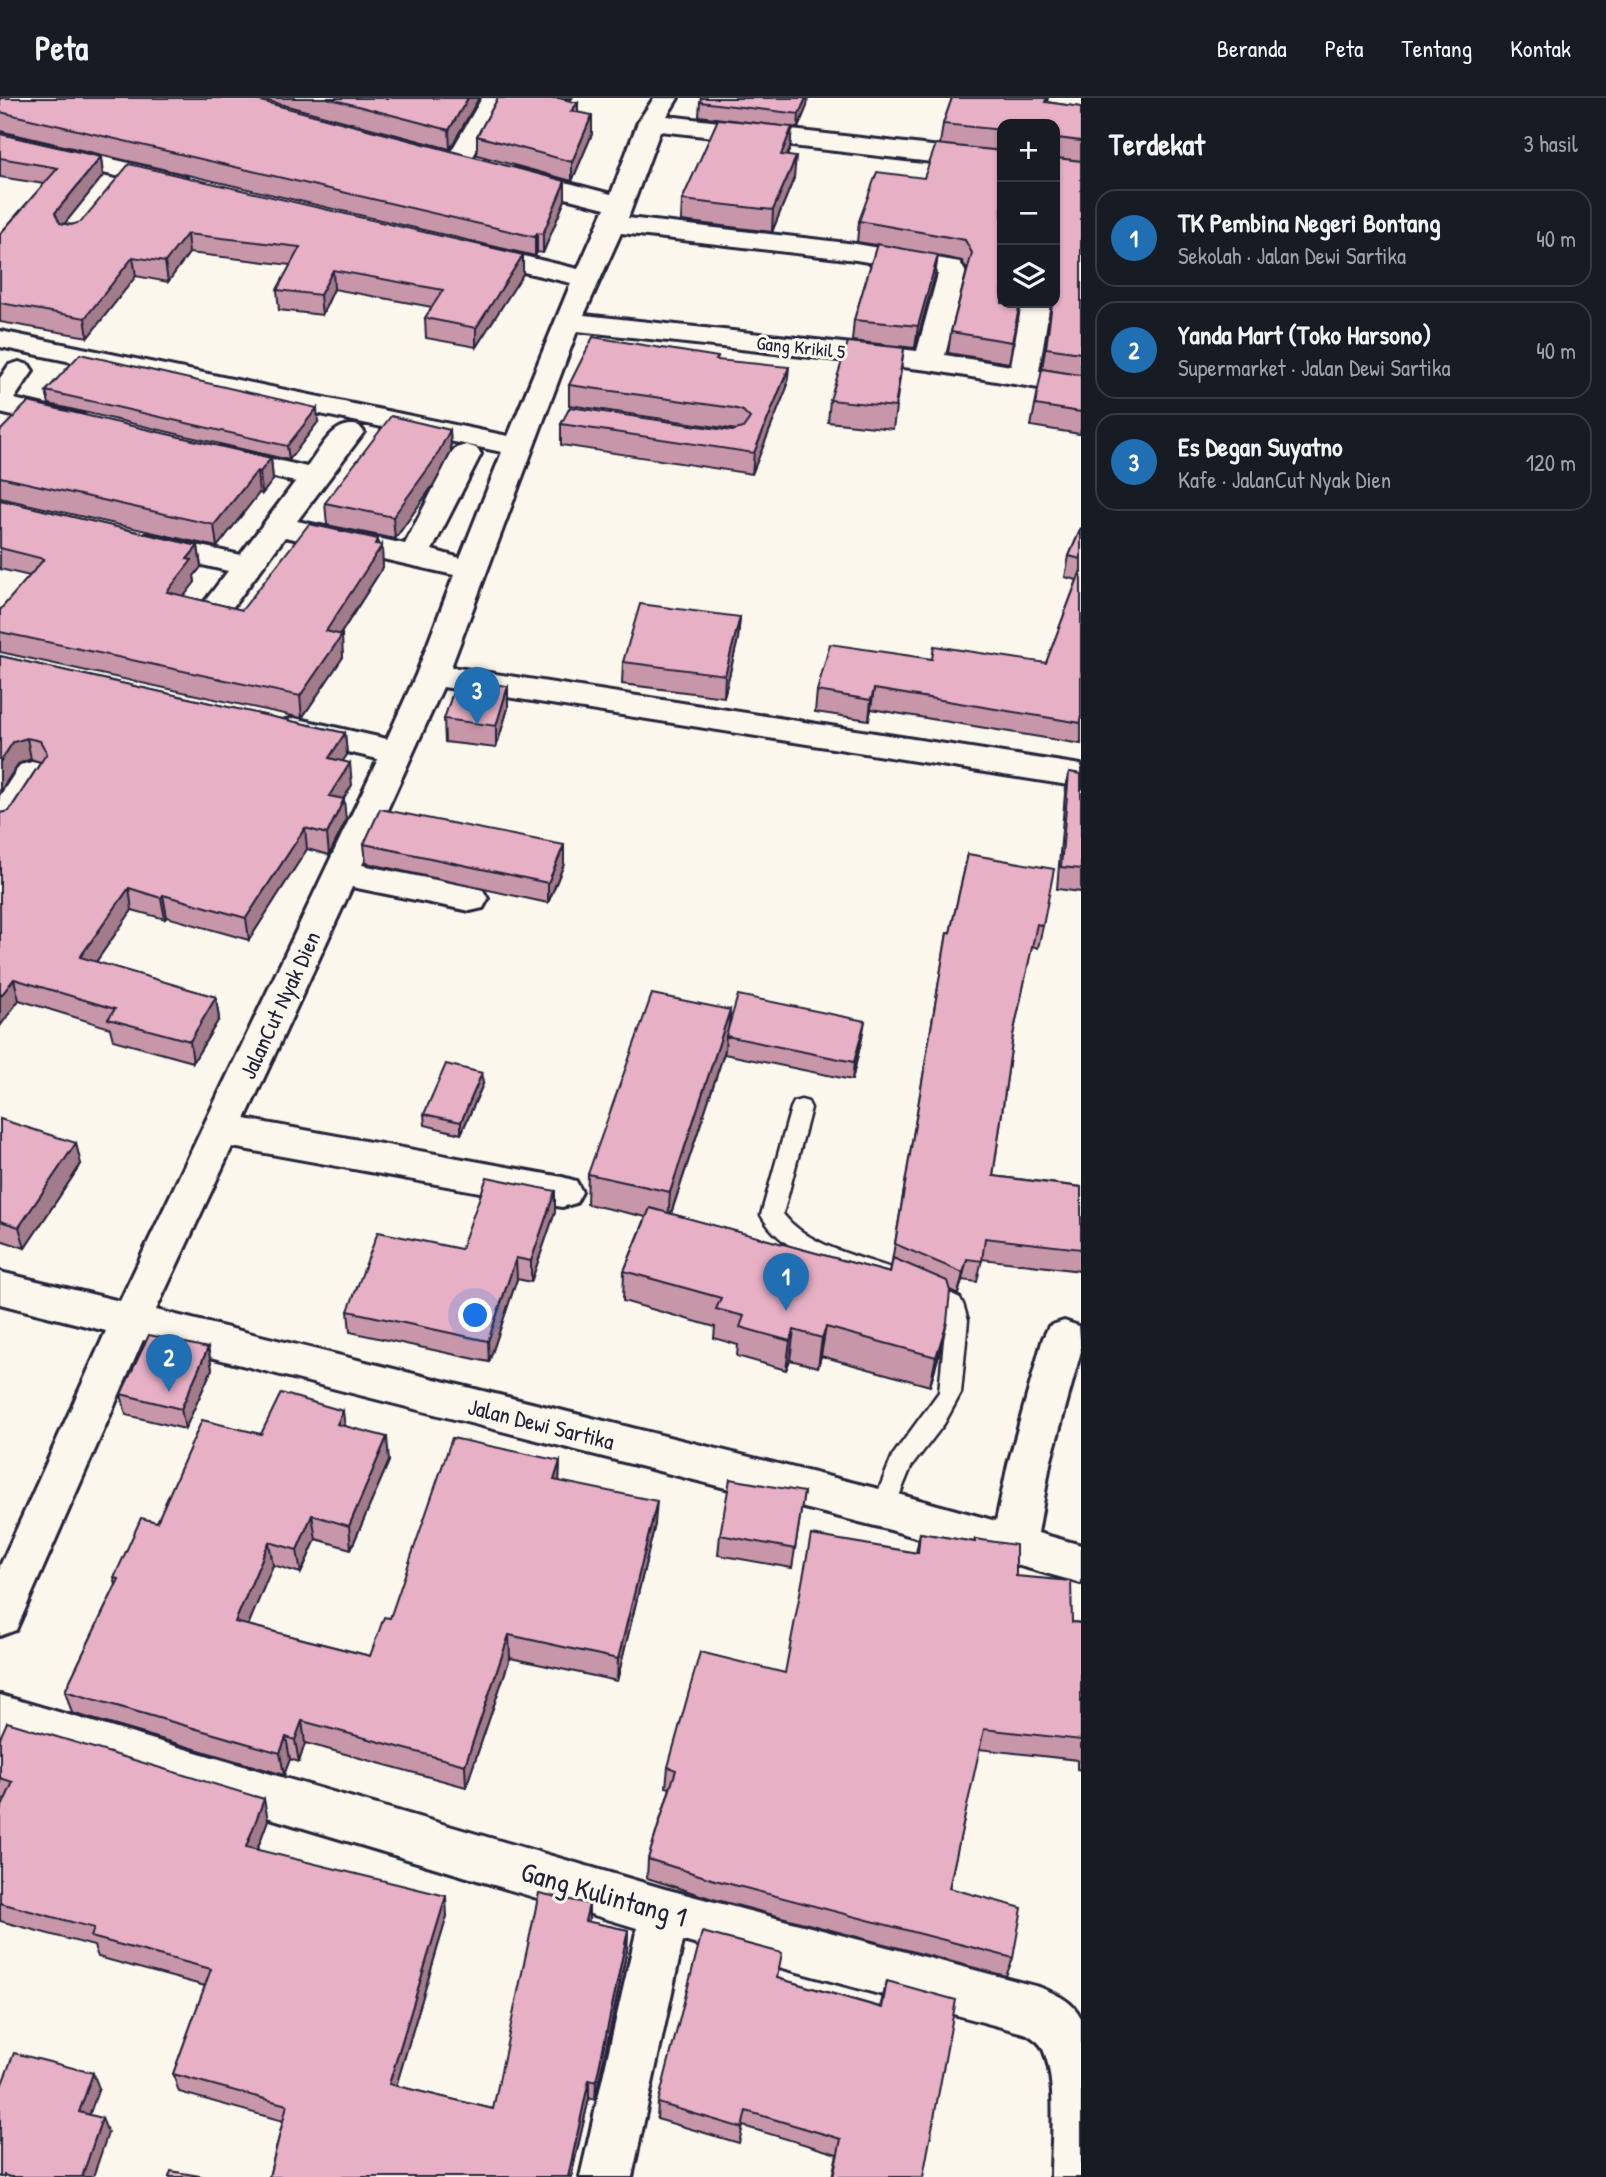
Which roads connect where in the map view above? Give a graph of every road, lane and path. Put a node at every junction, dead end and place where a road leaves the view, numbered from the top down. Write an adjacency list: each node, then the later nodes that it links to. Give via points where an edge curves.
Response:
1 (494, 98): 7 (street)
2 (666, 98): 3 (street, JalanCut Nyak Dien)
3 (651, 122): 6 (street); 11 (street, JalanCut Nyak Dien)
4 (0, 141): 8 (street)
5 (432, 155): 7 (street)
6 (997, 161)
7 (458, 162): 11 (street)
8 (125, 170): 9 (street); 10 (street)
9 (207, 189)
10 (108, 191)
11 (616, 214): 13 (street, JalanCut Nyak Dien); 17 (street, via 950,268)
12 (452, 247): 13 (street)
13 (587, 279): 15 (street, JalanCut Nyak Dien)
14 (1035, 308): 19 (street)
15 (567, 322): 17 (street, Gang Krikil 5); 25 (street, JalanCut Nyak Dien, via 548,413)
16 (0, 339): 25 (street)
17 (929, 361): 19 (street, Gang Krikil 5)
18 (19, 371): 21 (street)
19 (1024, 375): 20 (street, Gang Krikil 5)
20 (1075, 385)
21 (0, 398)
22 (0, 404): 23 (street)
23 (105, 429)
24 (349, 432): 28 (street)
25 (521, 447): 33 (street, JalanCut Nyak Dien)
26 (197, 450): 28 (street)
27 (466, 454): 31 (street)
28 (315, 478): 29 (street)
29 (278, 526): 31 (street); 32 (street)
30 (117, 536): 32 (street)
31 (414, 555): 33 (street)
32 (247, 566): 34 (street)
33 (471, 570): 35 (street, JalanCut Nyak Dien)
34 (212, 613)
35 (432, 675): 37 (street, JalanCut Nyak Dien); 39 (street)
36 (265, 723): 37 (street)
37 (398, 752): 41 (street, JalanCut Nyak Dien)
38 (32, 773): 40 (street)
39 (1081, 776)
40 (0, 823)
41 (342, 873): 42 (street); 44 (street, JalanCut Nyak Dien)
42 (470, 899)
43 (801, 1108): 49 (lane, via 772,1215 778,1227 792,1238 934,1294 952,1304 957,1320 950,1393 901,1462)
44 (222, 1130): 45 (street); 47 (street, JalanCut Nyak Dien)
45 (562, 1192)
46 (0, 1287): 47 (street, Jalan Dewi Sartika)
47 (131, 1321): 49 (street, Jalan Dewi Sartika); 52 (street, JalanCut Nyak Dien)
48 (1064, 1338): 50 (street, via 1029,1464)
49 (883, 1509): 50 (street, Jalan Dewi Sartika)
50 (1013, 1547): 51 (street, Jalan Dewi Sartika)
51 (1081, 1564)
52 (0, 1616)
53 (0, 1716): 54 (street, Gang Kulintang 1)
54 (665, 1913): 55 (street); 56 (street, Gang Kulintang 1, via 1039,2012 1060,2028 1077,2070)
55 (606, 2177)
56 (1077, 2177)

